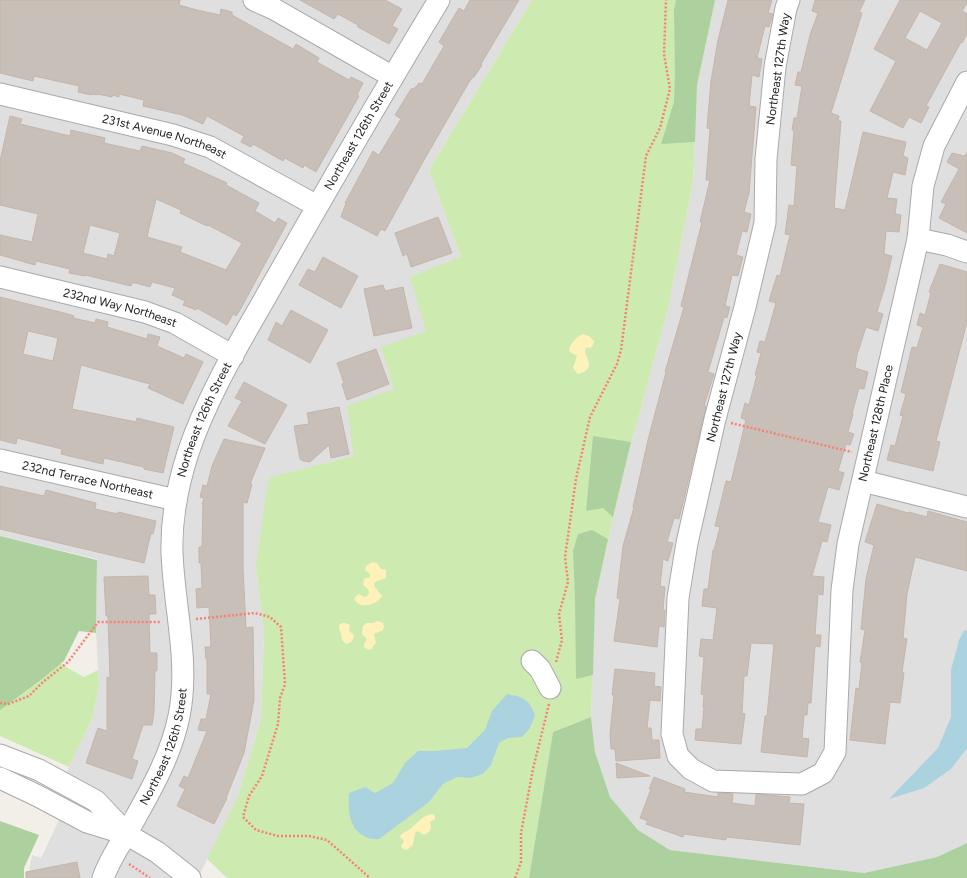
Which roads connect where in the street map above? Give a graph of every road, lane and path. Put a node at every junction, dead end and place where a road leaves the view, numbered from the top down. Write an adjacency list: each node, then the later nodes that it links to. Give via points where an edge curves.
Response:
1 (439, 0): 5 (street, Northeast 126th Street)
2 (666, 0): 22 (path, via 664,54 670,89 660,128 646,156 621,350 617,364 590,417 576,479 565,557 568,582 559,614 562,640)
3 (789, 0): 13 (street, Northeast 127th Way, via 775,67 766,159 765,223)
4 (265, 2): 5 (street)
5 (393, 77): 8 (street, Northeast 126th Street)
6 (967, 82): 9 (street, Northeast 128th Place, via 934,146 923,186)
7 (0, 94): 8 (street, 231st Avenue Northeast, via 173,135 210,147)
8 (317, 206): 12 (street, Northeast 126th Street)
9 (918, 239): 10 (street); 14 (street, Northeast 128th Place)
10 (967, 252)
11 (0, 277): 12 (street, 232nd Way Northeast, via 145,312 175,323)
12 (233, 356): 18 (street, Northeast 126th Street, via 207,404 188,452)
13 (715, 419): 14 (path); 25 (street, Northeast 127th Way, via 687,543 678,598 672,734 678,756 691,770 713,781 802,784)
14 (869, 456): 16 (street, Northeast 128th Place)
15 (0, 460): 18 (street, 232nd Terrace Northeast)
16 (863, 481): 17 (street); 19 (street); 25 (street, Northeast 128th Place, via 848,544 842,590 835,752)
17 (967, 499)
18 (176, 500): 20 (street, Northeast 126th Street, via 172,550)
19 (967, 507)
20 (178, 621): 23 (path, via 98,622 68,662 29,696 8,704); 27 (street, Northeast 126th Street, via 183,673 179,716 159,774); 32 (path, via 256,613 270,617 280,627 285,684 280,698 278,724 262,776 249,796 243,817 256,830 278,836 310,836 327,840)
21 (532, 661): 22 (street, via 540,669)
22 (550, 688): 33 (path, via 549,710 533,769 521,833 521,862)
23 (0, 703)
24 (0, 755): 27 (street, via 39,770 96,801)
25 (823, 772)
26 (0, 778): 27 (street, via 87,822)
27 (126, 834): 29 (street, Northeast 126th Street); 31 (street, via 157,852)
28 (129, 864): 30 (path)
29 (103, 878)
30 (150, 878)
31 (190, 878)
32 (370, 878)
33 (515, 878)

